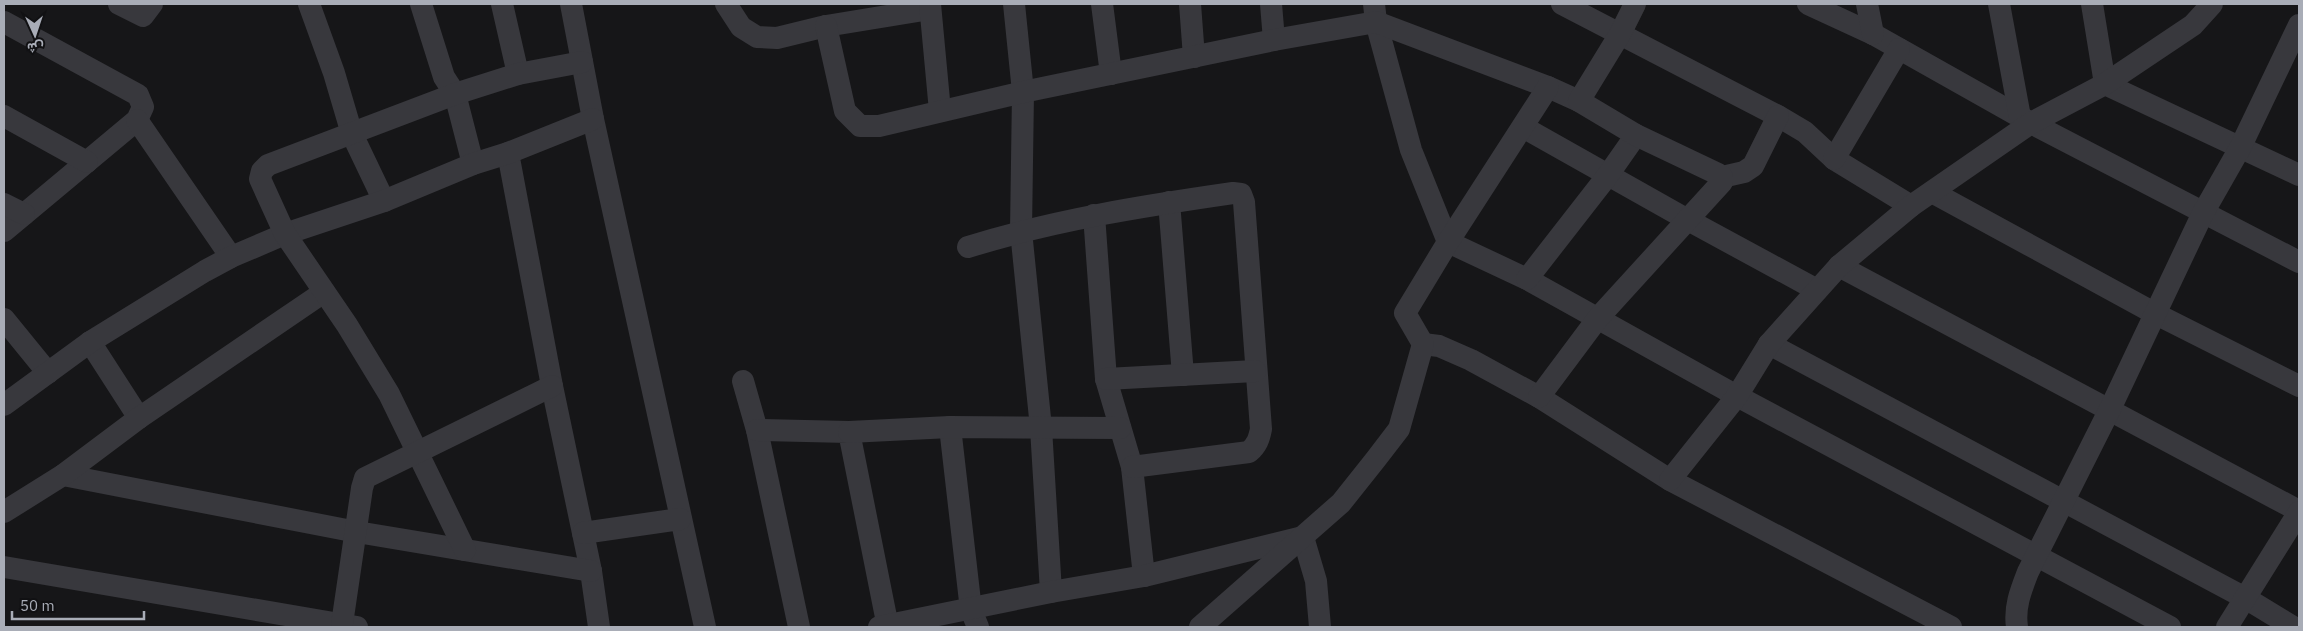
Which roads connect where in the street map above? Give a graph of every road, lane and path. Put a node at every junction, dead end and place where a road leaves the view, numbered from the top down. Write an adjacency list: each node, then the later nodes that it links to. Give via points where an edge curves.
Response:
1 (119, 4): 2 (street, via 143,16)
2 (152, 4)
3 (310, 4): 45 (street)
4 (422, 4): 36 (street, via 444,77)
5 (502, 4): 31 (street)
6 (571, 4): 30 (street)
7 (726, 4): 24 (street, via 741,27 757,37 777,38)
8 (1014, 4): 35 (street)
9 (1102, 4): 32 (street)
10 (1190, 4): 29 (street)
11 (1271, 4): 27 (street)
12 (1562, 4): 25 (street)
13 (1635, 4): 25 (street)
14 (1808, 4): 26 (street)
15 (1867, 4): 26 (street)
16 (1999, 4): 43 (street)
17 (2092, 4): 33 (street)
18 (2212, 4): 21 (street)
19 (930, 6): 24 (street); 38 (street)
20 (1375, 13): 27 (street); 34 (street); 67 (street, via 1411,150)
21 (2191, 15): 33 (street)
22 (4, 22): 42 (street, via 138,95 142,107)
23 (2299, 25): 47 (street)
24 (826, 26): 38 (street, via 845,111 860,126 880,126)
25 (1620, 34): 37 (street); 40 (street)
26 (1872, 34): 28 (street)
27 (1274, 40): 29 (street)
28 (1899, 49): 43 (street); 49 (street)
29 (1194, 57): 32 (street)
30 (582, 62): 31 (street); 41 (street)
31 (518, 74): 36 (street)
32 (1111, 74): 35 (street)
33 (2105, 84): 43 (street); 47 (street)
34 (1548, 87): 37 (street); 44 (street)
35 (1023, 92): 38 (street); 65 (street)
36 (455, 94): 45 (street); 51 (street)
37 (1579, 101): 46 (street)
38 (940, 111)
39 (4, 116): 50 (street)
40 (1778, 116): 49 (street, via 1805,132); 54 (street, via 1753,166 1744,172)
41 (593, 119): 48 (street); 105 (street)
42 (137, 120): 50 (street); 69 (street)
43 (2025, 120): 55 (street); 60 (street)
44 (1523, 127): 52 (street); 67 (street)
45 (352, 134): 56 (street); 66 (street, via 268,165 262,171 260,179)
46 (1636, 135): 52 (street); 54 (street)
47 (2240, 148): 53 (street); 60 (street)
48 (508, 153): 51 (street); 86 (street)
49 (1834, 159): 59 (street)
50 (87, 162): 61 (street)
51 (473, 164): 56 (street)
52 (1608, 175): 63 (street); 72 (street)
53 (2299, 175)
54 (1722, 177): 63 (street, via 1719,186)
55 (1932, 192): 59 (street); 75 (street)
56 (384, 201): 66 (street)
57 (1169, 202): 62 (street); 81 (street, via 1241,194); 83 (street)
58 (4, 204): 61 (street)
59 (1911, 206): 71 (street)
60 (2203, 213): 70 (street); 75 (street)
61 (24, 214): 64 (street)
62 (1094, 215): 65 (street); 84 (street)
63 (1688, 220): 73 (street); 77 (street)
64 (4, 231)
65 (1021, 231): 68 (street); 94 (street)
66 (285, 234): 69 (street); 74 (street)
67 (1448, 242): 72 (street); 79 (street, via 1405,313)
68 (968, 247)
69 (231, 257): 78 (street)
70 (2299, 262)
71 (1839, 266): 73 (street); 91 (street)
72 (1527, 278): 77 (street)
73 (1817, 290): 80 (street)
74 (324, 292): 92 (street); 98 (street, via 389,394)
75 (2154, 313): 87 (street); 91 (street)
76 (4, 318): 82 (street)
77 (1598, 318): 88 (street); 89 (street)
78 (90, 342): 82 (street); 92 (street)
79 (1423, 344): 89 (street, via 1439,346 1471,360); 108 (street, via 1399,429 1340,503)
80 (1769, 344): 88 (street); 102 (street)
81 (1255, 371): 83 (street); 99 (street, via 1261,429 1256,446 1249,452)
82 (48, 373): 90 (street)
83 (1183, 375): 84 (street)
84 (1106, 379): 95 (street)
85 (743, 381): 96 (street)
86 (552, 386): 98 (street); 107 (street)
87 (2299, 386)
88 (1737, 396): 101 (street); 110 (street)
89 (1540, 397): 101 (street)
90 (4, 405)
91 (2110, 409): 102 (street); 104 (street)
92 (140, 418): 100 (street)
93 (950, 427): 94 (street); 97 (street); 116 (street)
94 (1041, 428): 95 (street); 114 (street)
95 (1120, 428): 99 (street)
96 (757, 430): 97 (street); 120 (street)
97 (849, 432): 121 (street)
98 (416, 453): 106 (street, via 366,478); 109 (street)
99 (1132, 467): 113 (street)
100 (63, 475): 103 (street); 106 (street)
101 (1670, 480): 124 (street)
102 (2063, 501): 110 (street); 115 (street)
103 (4, 512)
104 (2299, 512): 115 (street)
105 (680, 519): 107 (street); 119 (street)
106 (357, 532): 109 (street); 117 (street)
107 (583, 533): 112 (street)
108 (1302, 536): 113 (street); 122 (street); 123 (street, via 1316,581)
109 (465, 550): 112 (street)
110 (2037, 556): 125 (street, via 2019,594); 126 (street)
111 (4, 567): 117 (street)
112 (591, 570): 118 (street)
113 (1144, 576): 114 (street)
114 (1051, 592): 116 (street)
115 (2247, 599): 127 (street); 128 (street)
116 (975, 619): 121 (street)
117 (349, 625)
118 (599, 627)
119 (705, 627)
120 (799, 627)
121 (885, 627)
122 (1200, 627)
123 (1320, 627)
124 (1951, 627)
125 (2017, 627)
126 (2170, 627)
127 (2227, 627)
128 (2293, 627)

